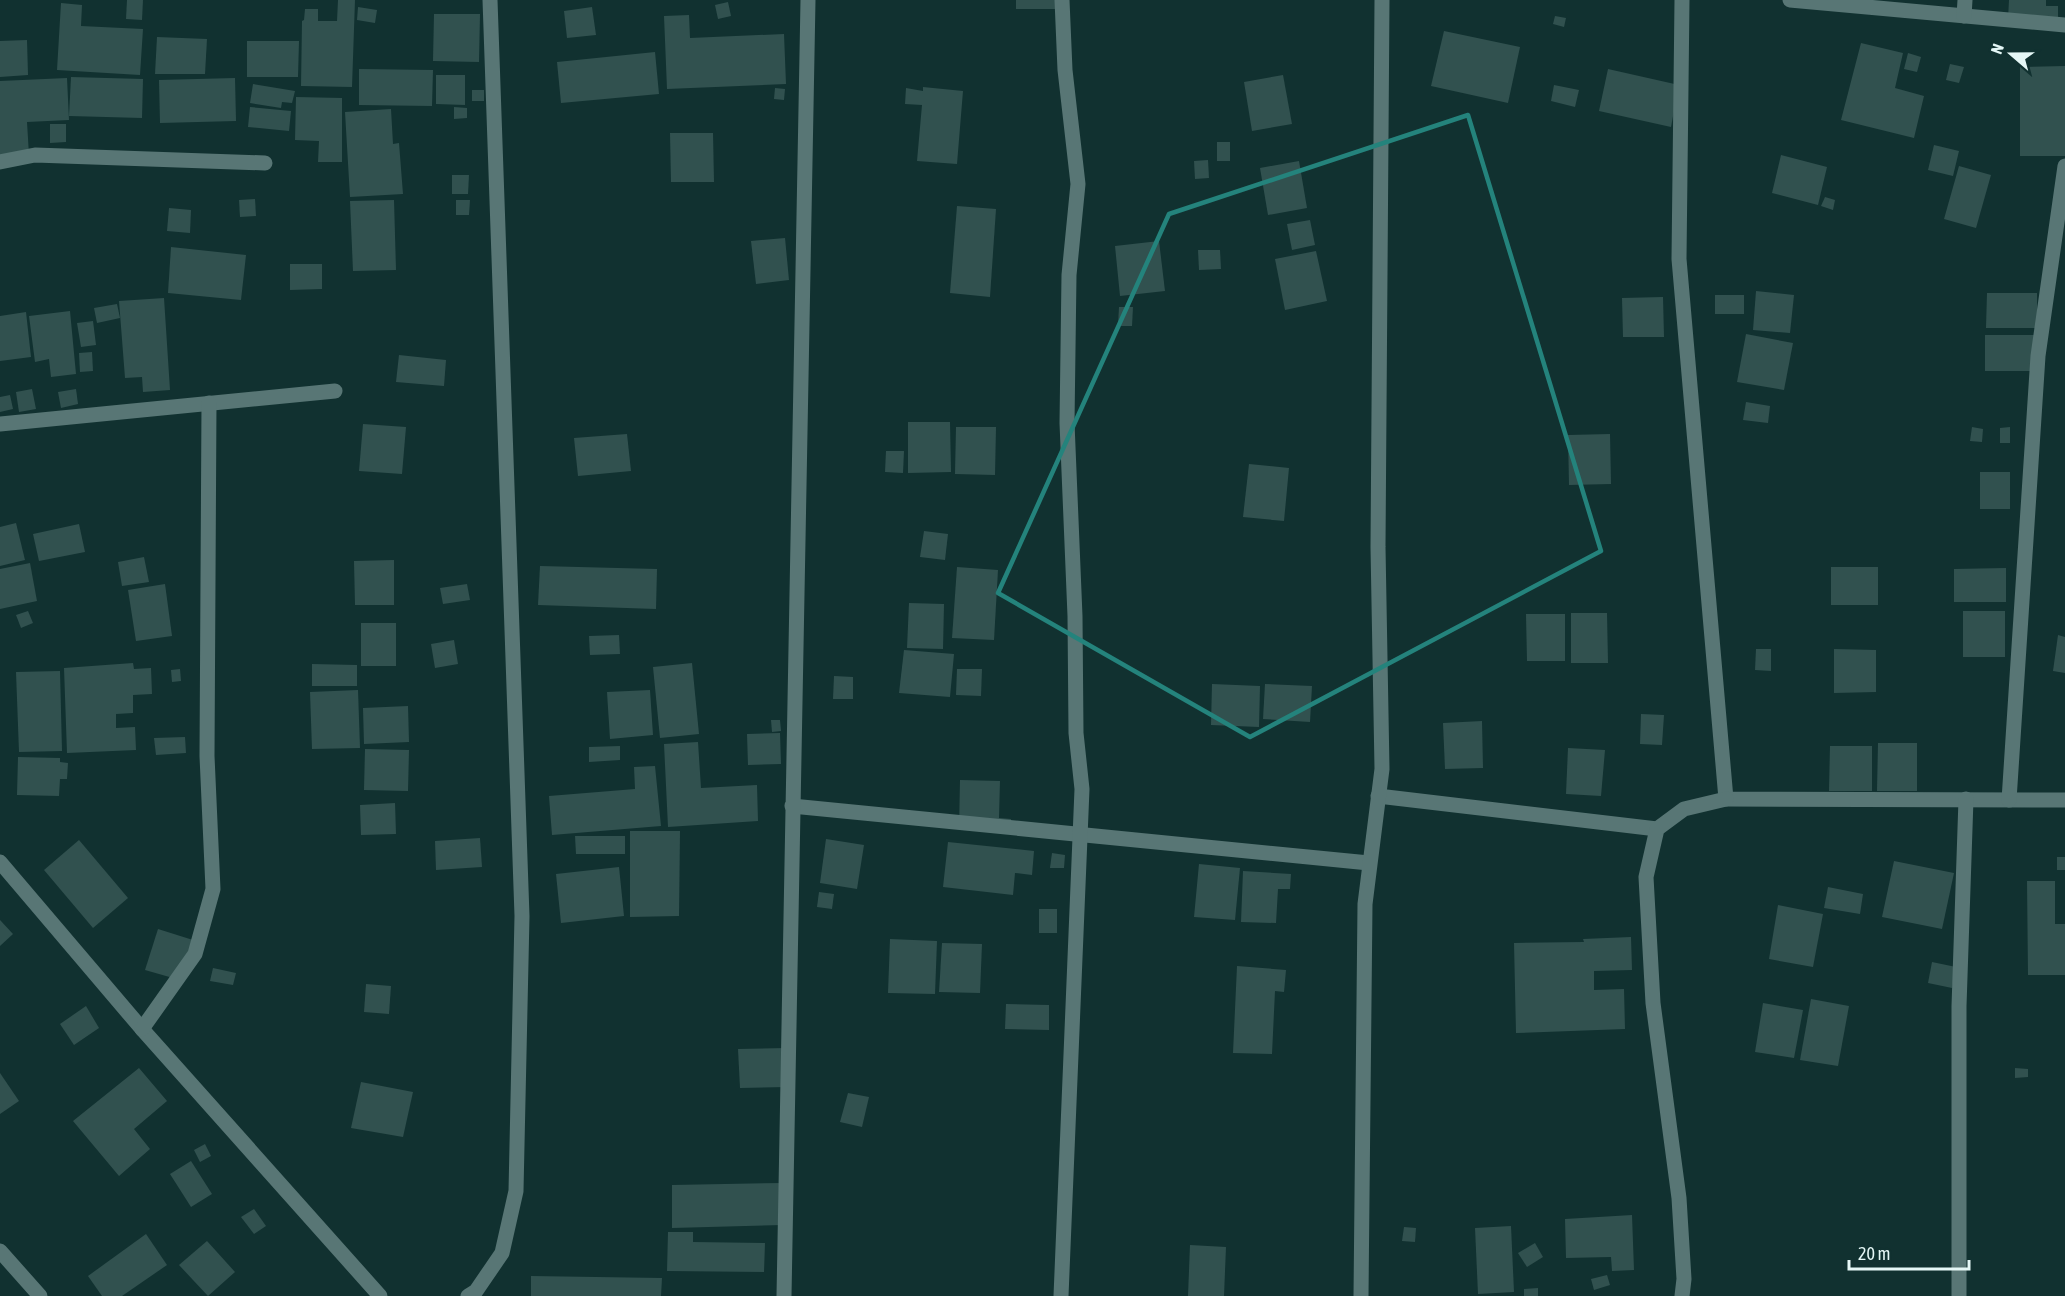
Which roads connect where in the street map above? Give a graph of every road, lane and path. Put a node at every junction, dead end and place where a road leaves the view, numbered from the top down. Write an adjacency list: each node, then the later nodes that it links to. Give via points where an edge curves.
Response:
1 (490, 0): 30 (street, via 522,916 516,1191 501,1253 476,1291)
2 (808, 0): 21 (street)
3 (1062, 0): 23 (street, via 1065,70 1078,184 1069,275 1067,423 1076,733 1082,789)
4 (1382, 0): 16 (street, via 1378,536 1382,769)
5 (1682, 0): 17 (street, via 1679,259)
6 (1790, 0): 8 (street)
7 (1965, 0): 8 (street)
8 (1964, 16): 9 (street)
9 (2065, 25)
10 (0, 162): 11 (street, via 35,155)
11 (265, 163)
12 (2065, 166): 19 (street, via 2038,356)
13 (335, 391): 14 (street)
14 (209, 403): 15 (street); 26 (street, via 207,756 213,889 195,954)
15 (0, 424)
16 (1378, 796): 22 (street); 25 (street)
17 (1726, 799): 18 (street); 22 (street, via 1684,809)
18 (1966, 799): 19 (street); 35 (street, via 1959,1006)
19 (2009, 800): 20 (street)
20 (2065, 800)
21 (792, 806): 23 (street); 31 (street)
22 (1657, 829): 34 (street, via 1646,877 1653,1003 1679,1198)
23 (1079, 834): 25 (street); 32 (street)
24 (0, 862): 26 (street)
25 (1370, 863): 33 (street, via 1365,904)
26 (142, 1029): 29 (street)
27 (0, 1251): 28 (street)
28 (40, 1296)
29 (380, 1296)
30 (468, 1296)
31 (784, 1296)
32 (1061, 1296)
33 (1361, 1296)
34 (1682, 1296)
35 (1959, 1296)

